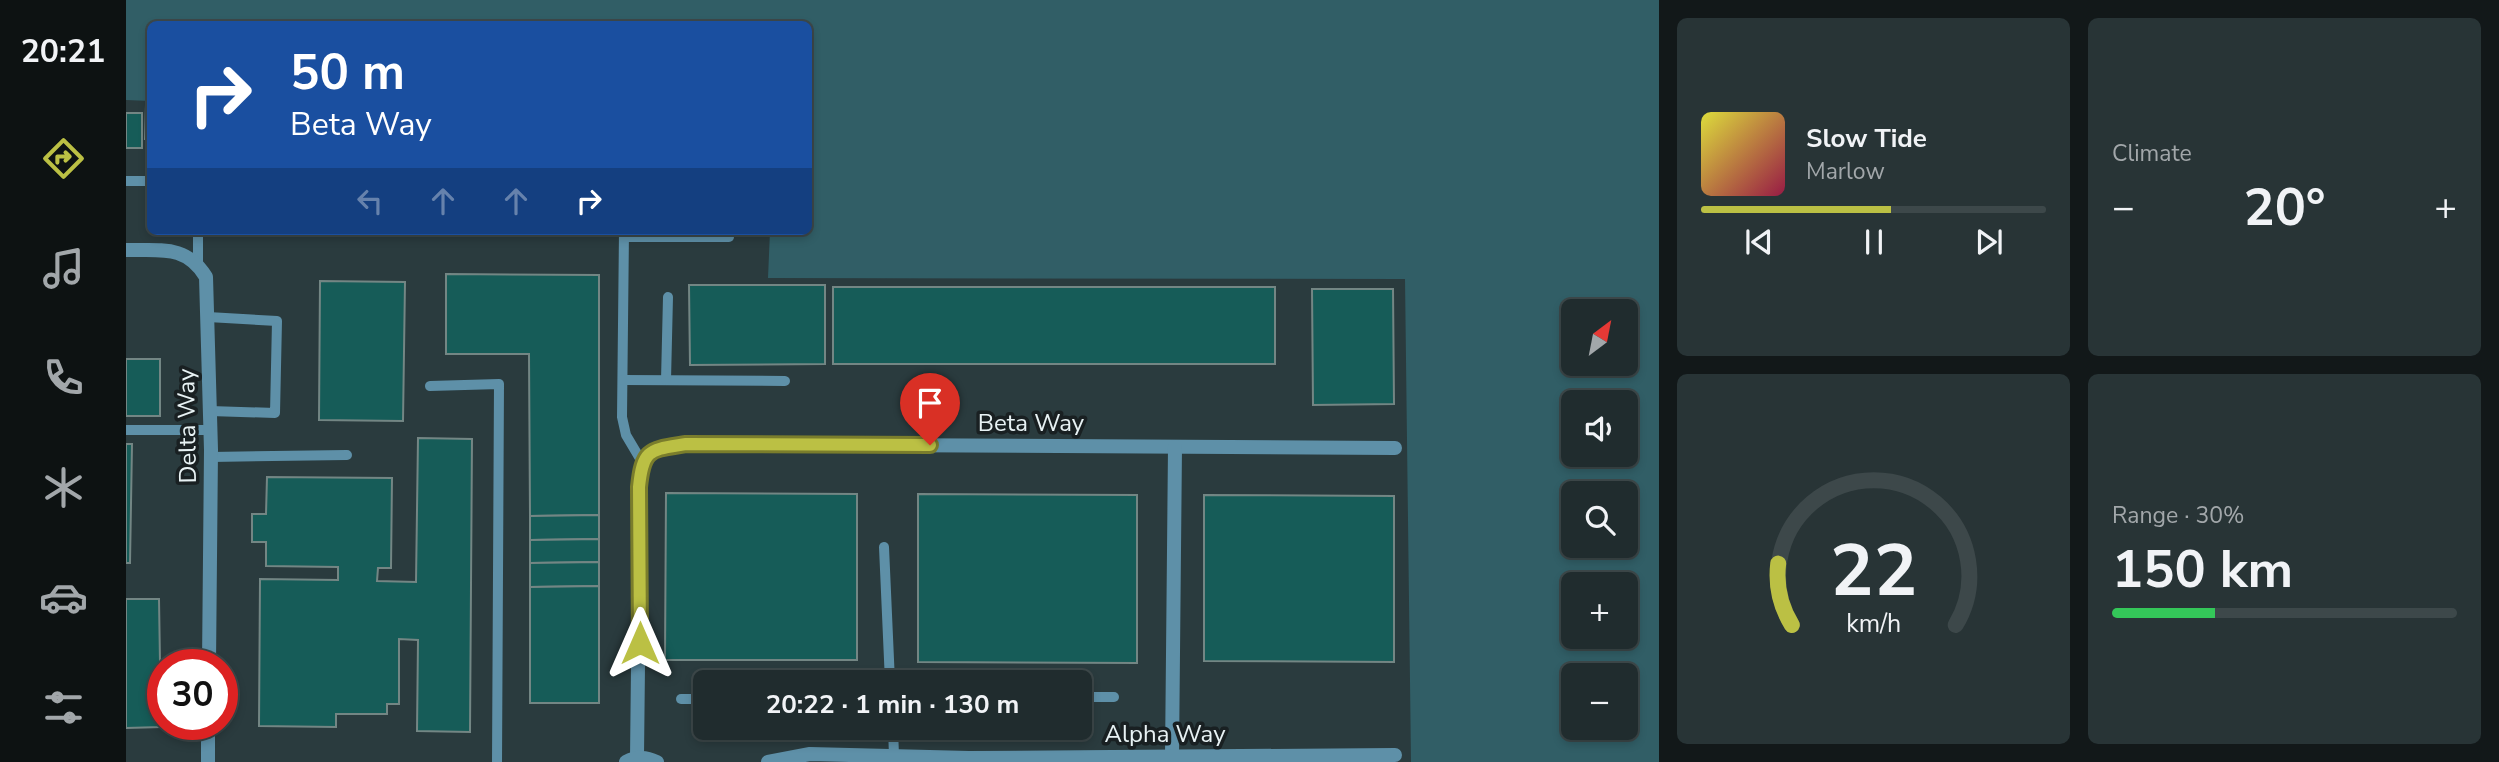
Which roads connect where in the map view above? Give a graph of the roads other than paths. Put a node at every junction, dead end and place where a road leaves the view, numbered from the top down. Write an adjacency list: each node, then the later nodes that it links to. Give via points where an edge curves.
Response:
1 (126, 181): 2 (lane)
2 (147, 181)
3 (198, 235): 8 (lane)
4 (624, 235): 11 (lane)
5 (711, 235): 6 (lane)
6 (729, 237)
7 (126, 250): 8 (street, via 172,251)
8 (198, 264): 10 (street, Delta Way, via 206,277)
9 (668, 297): 12 (lane)
10 (208, 317): 15 (street, Delta Way); 15 (lane, via 277,321 275,413)
11 (623, 380): 12 (lane); 22 (lane, via 626,435)
12 (666, 380): 13 (lane)
13 (785, 382)
14 (430, 386): 39 (lane, via 499,383)
15 (210, 411): 17 (street, Delta Way)
16 (126, 430): 17 (lane)
17 (211, 430): 21 (street, Delta Way)
18 (1175, 447): 19 (street, Beta Way); 22 (street, Beta Way, via 686,444 663,448); 34 (street)
19 (1395, 448)
20 (347, 455): 21 (lane)
21 (211, 457): 24 (street, Delta Way)
22 (642, 462): 37 (street)
23 (884, 547): 25 (lane)
24 (209, 649)
25 (889, 670)
26 (1092, 697): 27 (lane)
27 (1114, 697)
28 (681, 699): 29 (lane)
29 (693, 699)
30 (208, 740): 38 (street)
31 (893, 740): 33 (lane)
32 (1395, 754): 36 (street, Alpha Way)
33 (894, 756): 35 (street, Alpha Way); 41 (street, Alpha Way, via 810,754)
34 (1172, 757): 35 (street, Alpha Way); 36 (street, Alpha Way)
35 (934, 759)
36 (1363, 759)
37 (632, 760): 40 (street)
38 (208, 762)
39 (497, 762)
40 (657, 762)
41 (768, 762)

